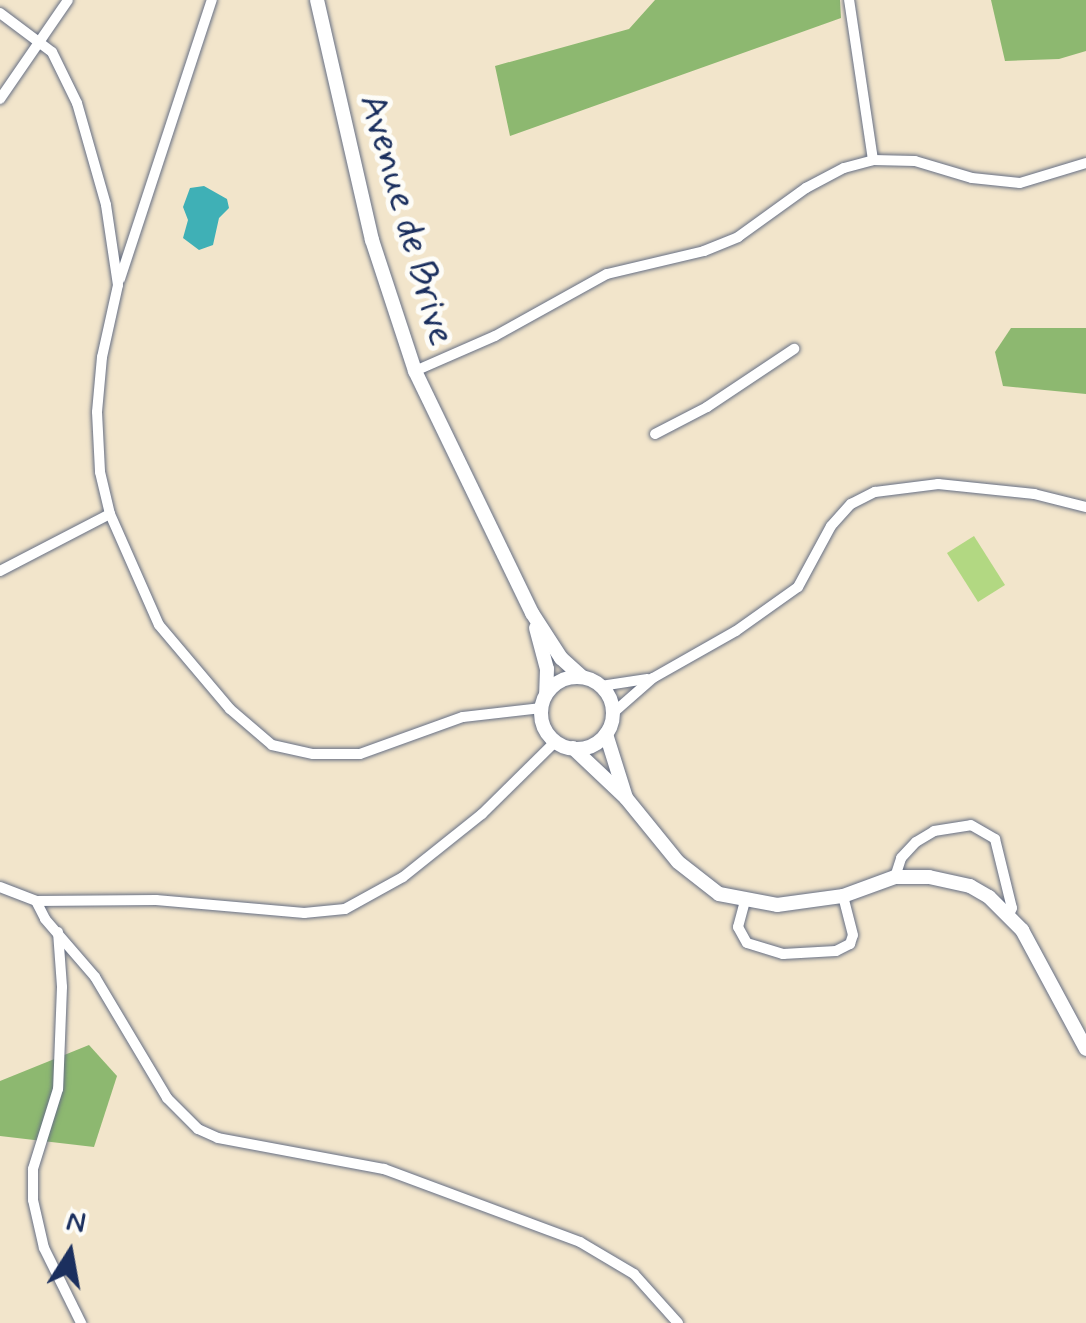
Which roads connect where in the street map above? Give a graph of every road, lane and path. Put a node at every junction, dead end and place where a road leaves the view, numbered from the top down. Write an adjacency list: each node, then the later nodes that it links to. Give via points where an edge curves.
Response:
1 (68, 0): 6 (street)
2 (212, 0): 10 (street)
3 (316, 0): 12 (street, Avenue de Brive, via 372,240)
4 (849, 0): 8 (street)
5 (0, 12): 6 (street)
6 (41, 42): 7 (street); 10 (street, via 77,103 106,204)
7 (0, 99)
8 (873, 160): 9 (street, via 1020,183); 12 (street, via 806,188 738,237 607,274)
9 (1086, 163)
10 (118, 286): 15 (street, via 97,412)
11 (794, 349): 13 (street)
12 (415, 371): 17 (street, Avenue de Brive)
13 (655, 434)
14 (1086, 507): 19 (street, via 938,484 874,492 850,504 832,526 798,587)
15 (110, 514): 16 (street); 21 (street, via 159,625 230,709 272,745 360,754 463,718)
16 (0, 571)
17 (532, 613): 18 (street); 21 (street, via 547,669)
18 (582, 677): 20 (street); 21 (street, via 556,683)
19 (653, 678): 20 (street); 22 (street)
20 (601, 686): 22 (street)
21 (543, 701): 24 (street, via 546,732)
22 (613, 714): 23 (street)
23 (606, 734): 25 (street, via 592,746); 26 (street)
24 (555, 742): 25 (street); 30 (street, via 482,814 403,877 345,909 304,914 224,903)
25 (573, 748): 26 (street)
26 (626, 798): 31 (street, via 696,879)
27 (895, 877): 29 (street); 32 (street, via 952,880); 32 (street, via 916,842 951,825 971,824 995,839 1012,908)
28 (0, 887): 30 (street)
29 (843, 896): 31 (street, via 777,905); 31 (street, via 850,944 783,954 747,944 738,926)
30 (36, 901): 33 (street)
31 (745, 901)
32 (1008, 917): 34 (street, via 1037,955)
33 (58, 931): 35 (street, via 58,1089 33,1169 33,1200 44,1248); 36 (street, via 95,978 166,1098 198,1129 384,1169 580,1242 634,1274)
34 (1086, 1049)
35 (81, 1323)
36 (678, 1323)

